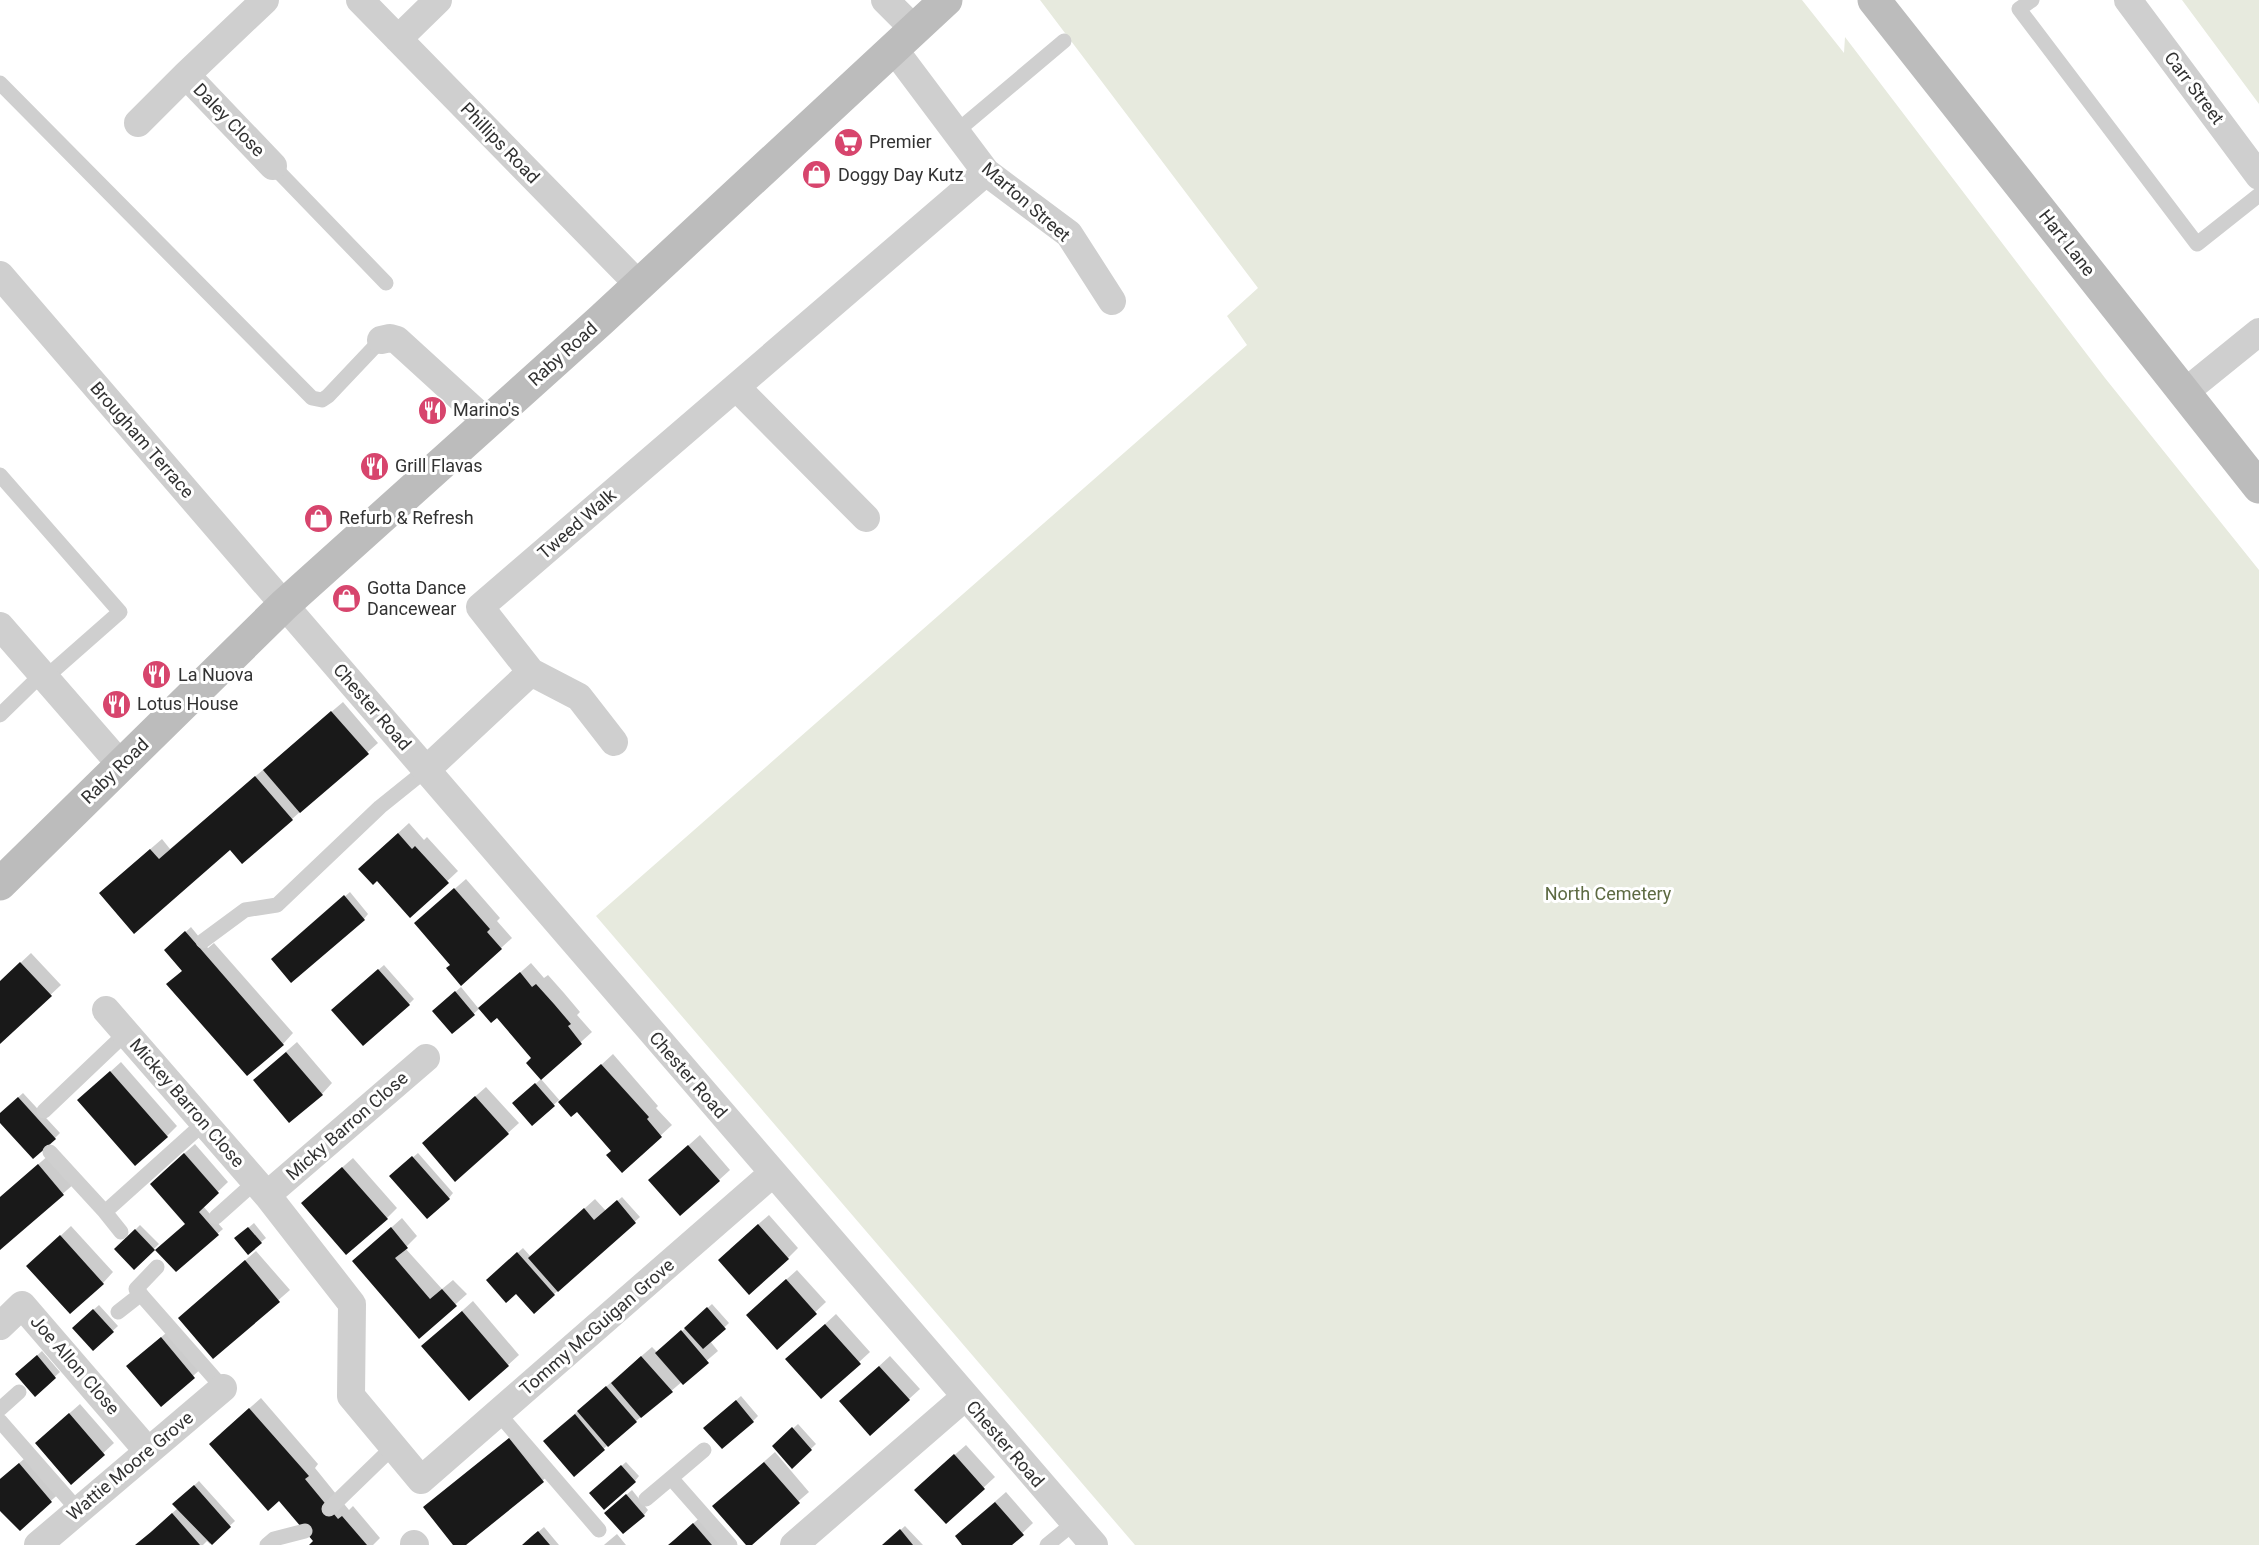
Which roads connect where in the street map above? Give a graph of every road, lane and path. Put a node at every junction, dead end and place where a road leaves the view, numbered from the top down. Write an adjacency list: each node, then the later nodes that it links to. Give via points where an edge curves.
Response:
1 (265, 0): 12 (street, Daley Close)
2 (360, 0): 9 (street, Phillips Road)
3 (438, 0): 9 (street)
4 (885, 0): 10 (street, Marton Street)
5 (946, 0): 10 (street, Raby Road)
6 (1874, 0): 27 (street, Hart Lane)
7 (2032, 0): 19 (lane, via 2019,9 2197,244)
8 (2128, 0): 18 (street, Carr Street)
9 (398, 39): 22 (street, Phillips Road)
10 (904, 39): 15 (street, Marton Street); 22 (street, Raby Road)
11 (1064, 41): 15 (lane)
12 (186, 75): 14 (street, Daley Close); 16 (street, Daley Close)
13 (0, 83): 25 (lane, via 312,398 321,400 328,396)
14 (138, 123)
15 (957, 131): 17 (street, Marton Street)
16 (273, 166): 21 (lane)
17 (986, 172): 23 (street, Marton Street, via 1069,234); 26 (street, Tweed Walk)
18 (2259, 176)
19 (2259, 195)
20 (0, 275): 32 (street, Brougham Terrace)
21 (386, 283)
22 (639, 285): 28 (street, Raby Road)
23 (1112, 301)
24 (2259, 332): 27 (street)
25 (381, 340): 28 (street, via 397,340)
26 (736, 387): 31 (street); 34 (street, Tweed Walk, via 480,607)
27 (2185, 392): 30 (street, Hart Lane)
28 (488, 423): 32 (street, Raby Road)
29 (0, 475): 35 (lane, via 120,612)
30 (2259, 487)
31 (866, 518)
32 (284, 605): 38 (street, Raby Road); 39 (street, Chester Road)
33 (0, 626): 35 (street)
34 (531, 672): 37 (street, Tweed Walk, via 579,697); 39 (street)
35 (43, 676): 36 (lane); 38 (street)
36 (0, 715)
37 (614, 742)
38 (121, 765): 40 (street, Raby Road)
39 (426, 770): 41 (lane, via 380,807 277,905 245,910); 48 (street, Chester Road)
40 (0, 884)
41 (203, 941)
42 (106, 1010): 43 (street, Mickey Barron Close)
43 (126, 1033): 45 (lane); 46 (street, Mickey Barron Close)
44 (426, 1058): 49 (street, Micky Barron Close)
45 (44, 1111)
46 (204, 1123): 49 (street, Mickey Barron Close); 50 (lane)
47 (50, 1152): 50 (lane)
48 (773, 1173): 59 (street, Chester Road); 61 (street, Tommy McGuigan Grove)
49 (261, 1188): 51 (lane); 63 (street, Mickey Barron Close, via 352,1304 351,1396)
50 (105, 1212): 52 (lane)
51 (216, 1217)
52 (121, 1232)
53 (157, 1267): 54 (lane, via 136,1289)
54 (141, 1294): 55 (lane); 57 (lane)
55 (118, 1312)
56 (0, 1326): 64 (street, Joe Allon Close, via 22,1305)
57 (223, 1388): 64 (street, Wattie Moore Grove)
58 (19, 1392): 60 (lane)
59 (965, 1397): 71 (street, Chester Road); 77 (street)
60 (0, 1409)
61 (498, 1413): 67 (street, Tommy McGuigan Grove); 72 (lane)
62 (0, 1421): 70 (lane)
63 (393, 1447): 67 (street, Mickey Barron Close); 69 (lane)
64 (147, 1450): 70 (street, Wattie Moore Grove)
65 (704, 1450): 66 (lane)
66 (671, 1478): 68 (lane); 76 (lane)
67 (421, 1480)
68 (646, 1499)
69 (329, 1509)
70 (78, 1510): 74 (street, Wattie Moore Grove)
71 (1074, 1523): 78 (lane); 79 (street, Chester Road)
72 (599, 1530)
73 (304, 1531): 75 (lane, via 274,1539)
74 (38, 1545)
75 (267, 1545)
76 (730, 1545)
77 (794, 1545)
78 (1047, 1545)
79 (1094, 1545)

